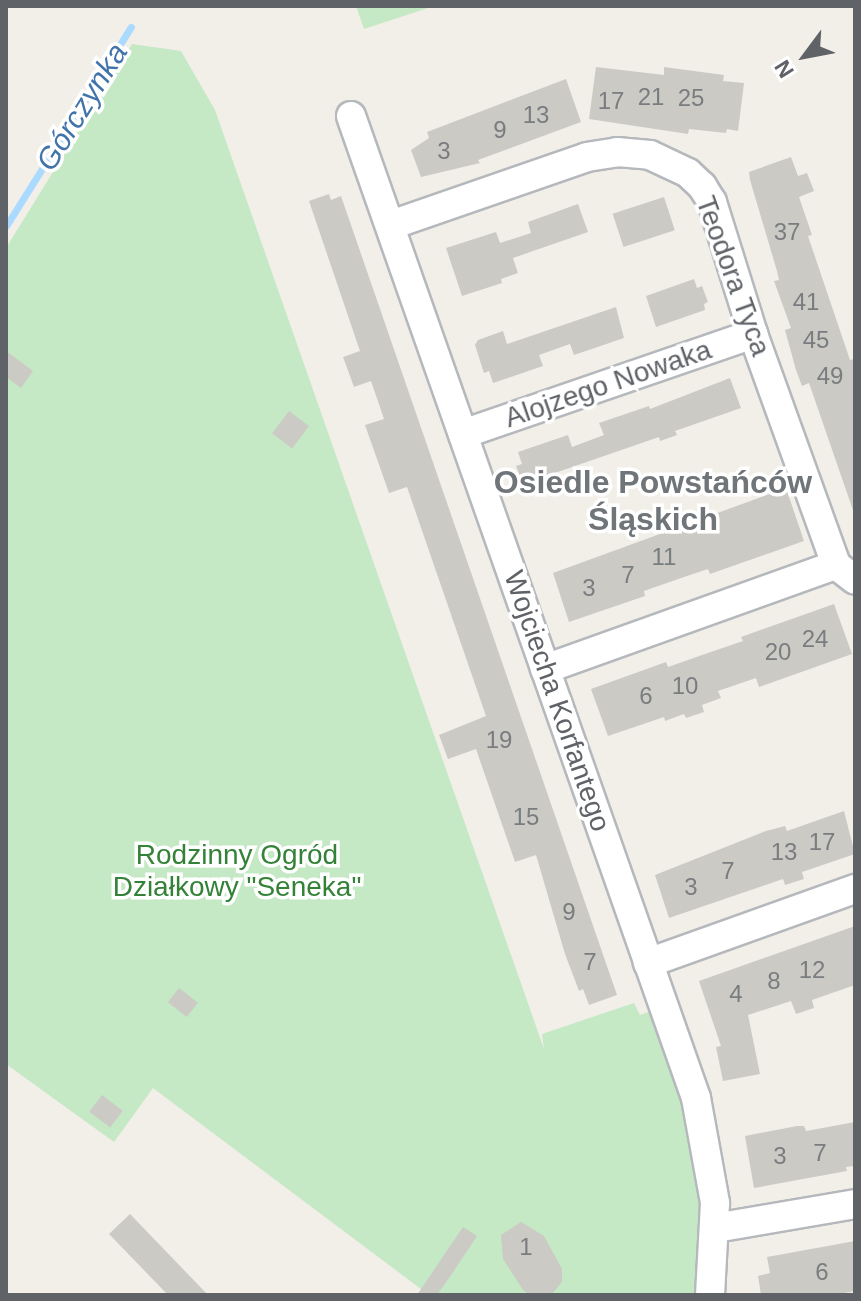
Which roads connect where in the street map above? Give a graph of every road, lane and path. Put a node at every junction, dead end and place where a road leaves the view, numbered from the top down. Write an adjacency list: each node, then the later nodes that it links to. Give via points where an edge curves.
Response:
1 (351, 116): 2 (street, Wojciecha Korfantego)
2 (391, 225): 3 (street, Teodora Tyca, via 559,164 617,152 650,155 688,173 712,202); 4 (street, Wojciecha Korfantego)
3 (753, 334): 4 (street, Alojzego Nowaka); 5 (street, Teodora Tyca)
4 (463, 434): 6 (street, Wojciecha Korfantego)
5 (846, 572): 6 (street)
6 (545, 669): 8 (street, Wojciecha Korfantego)
7 (855, 889): 8 (street)
8 (648, 963): 10 (street, Wojciecha Korfantego, via 706,1137)
9 (855, 1204): 10 (street)
10 (715, 1228): 11 (street, Wojciecha Korfantego)
11 (710, 1295)

